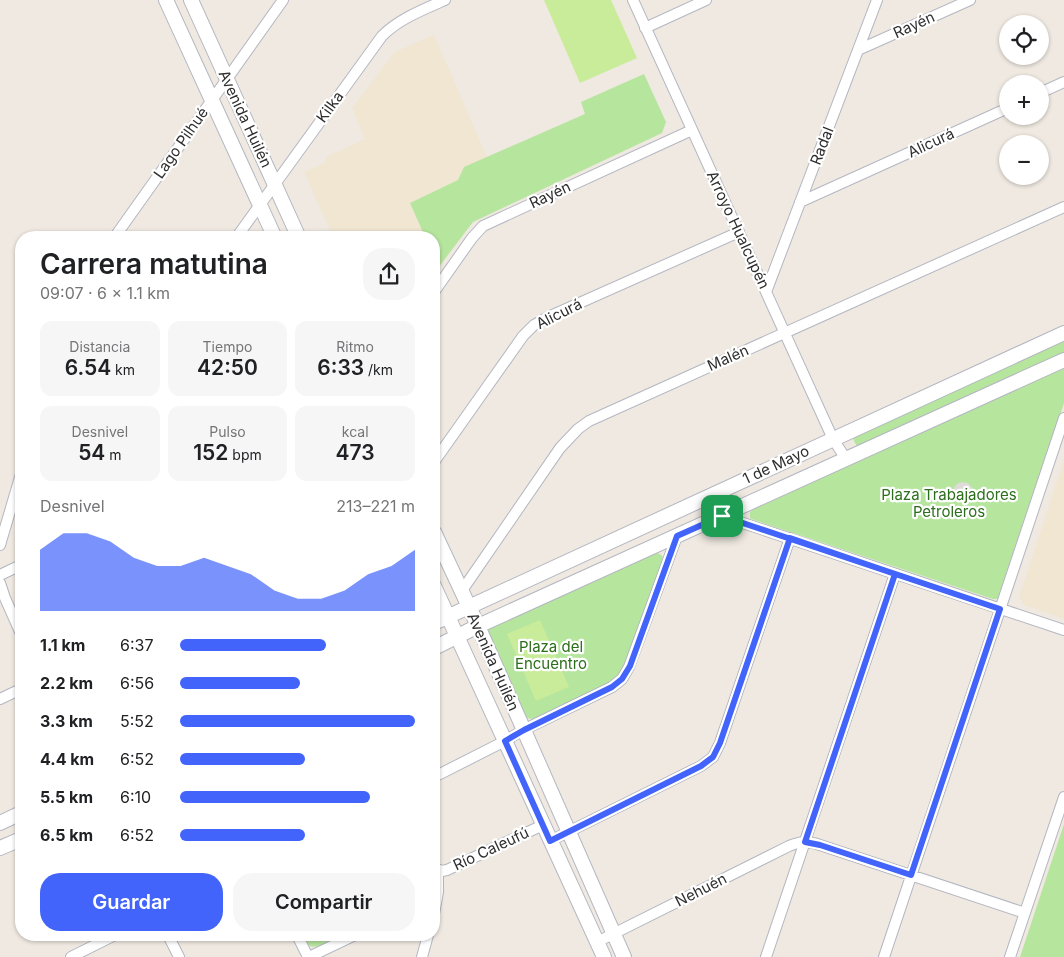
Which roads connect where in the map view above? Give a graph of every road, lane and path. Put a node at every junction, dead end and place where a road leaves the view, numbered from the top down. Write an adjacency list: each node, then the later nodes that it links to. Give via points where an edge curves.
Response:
1 (166, 0): 14 (main road, Avenida Huilén)
2 (191, 0): 11 (main road, Avenida Huilén)
3 (283, 0): 11 (street, Lago Pilhué)
4 (445, 0): 17 (street, Kilka, via 401,20 382,36)
5 (632, 0): 9 (street, Arroyo Hualcupén)
6 (706, 0): 9 (street)
7 (877, 0): 10 (street, Radal)
8 (970, 0): 10 (street, Rayén)
9 (645, 28): 16 (street, Arroyo Hualcupén)
10 (858, 50): 18 (street, Radal)
11 (227, 79): 14 (street, Lago Pilhué); 17 (main road, Avenida Huilén)
12 (1064, 82): 13 (street)
13 (1049, 89)
14 (212, 100): 19 (main road, Avenida Huilén); 21 (street, Lago Pilhué)
15 (999, 112): 18 (street, Alicurá)
16 (692, 130): 25 (street, Arroyo Hualcupén); 26 (street, Rayén, via 483,226)
17 (275, 184): 19 (street, Kilka); 24 (main road, Avenida Huilén)
18 (800, 202): 27 (street, Radal)
19 (260, 205): 22 (street, Kilka); 23 (main road, Avenida Huilén)
20 (1064, 207): 28 (street, Malén)
21 (119, 231)
22 (241, 231)
23 (272, 231)
24 (296, 231)
25 (738, 232): 27 (street, Arroyo Hualcupén); 33 (street, Alicurá, via 534,325)
26 (440, 283)
27 (766, 292): 28 (street, Arroyo Hualcupén)
28 (784, 332): 32 (street, Arroyo Hualcupén); 45 (street, Malén, via 597,416 578,429 560,448)
29 (1064, 333): 32 (main road, 1 de Mayo)
30 (1064, 360): 34 (main road, 1 de Mayo)
31 (1064, 418): 48 (street)
32 (833, 439): 34 (street, Arroyo Hualcupén); 47 (main road, 1 de Mayo)
33 (440, 454)
34 (846, 459): 36 (main road, 1 de Mayo)
35 (15, 494): 39 (street)
36 (722, 516): 37 (main road, 1 de Mayo); 38 (street)
37 (677, 536): 52 (main road, 1 de Mayo); 58 (street, via 630,666 622,679)
38 (790, 538): 42 (street); 65 (street, Río Caleufú, via 713,757)
39 (0, 545)
40 (440, 545): 45 (main road, Avenida Huilén)
41 (15, 568): 43 (street)
42 (895, 574): 48 (street); 68 (street)
43 (0, 575)
44 (0, 583): 50 (street)
45 (461, 592): 47 (main road, Avenida Huilén)
46 (440, 599): 49 (main road, Avenida Huilén)
47 (469, 607): 49 (main road, 1 de Mayo); 52 (main road, Avenida Huilén)
48 (1000, 609): 53 (street); 71 (street)
49 (448, 617): 51 (main road, 1 de Mayo); 54 (main road, Avenida Huilén)
50 (15, 620)
51 (440, 620)
52 (478, 626): 54 (main road, 1 de Mayo); 58 (main road, Avenida Huilén)
53 (1064, 630)
54 (457, 637): 55 (main road, 1 de Mayo); 59 (main road, Avenida Huilén)
55 (440, 645)
56 (15, 692): 57 (street)
57 (0, 699)
58 (524, 730): 59 (street); 65 (main road, Avenida Huilén)
59 (505, 741): 60 (street); 64 (main road, Avenida Huilén)
60 (440, 774)
61 (1064, 797): 72 (street)
62 (15, 816): 63 (main road)
63 (0, 823)
64 (543, 825): 66 (main road, Avenida Huilén); 70 (street, Río Caleufú, via 447,870)
65 (569, 832): 66 (street, Río Caleufú); 73 (main road, Avenida Huilén)
66 (550, 841): 79 (main road, Avenida Huilén)
67 (15, 842): 69 (main road)
68 (805, 842): 71 (street); 73 (street, Nehuén, via 789,846); 86 (street)
69 (0, 848)
70 (440, 869)
71 (911, 875): 72 (street); 87 (street)
72 (1025, 913): 88 (street)
73 (614, 934): 79 (street, Nehuén); 85 (main road, Avenida Huilén)
74 (103, 941): 80 (street)
75 (171, 941): 81 (street)
76 (300, 941): 82 (street)
77 (342, 941): 82 (street)
78 (426, 941): 83 (street)
79 (597, 942): 84 (main road, Avenida Huilén)
80 (71, 957)
81 (179, 957)
82 (309, 957)
83 (422, 957)
84 (604, 957)
85 (624, 957)
86 (766, 957)
87 (884, 957)
88 (1010, 957)

